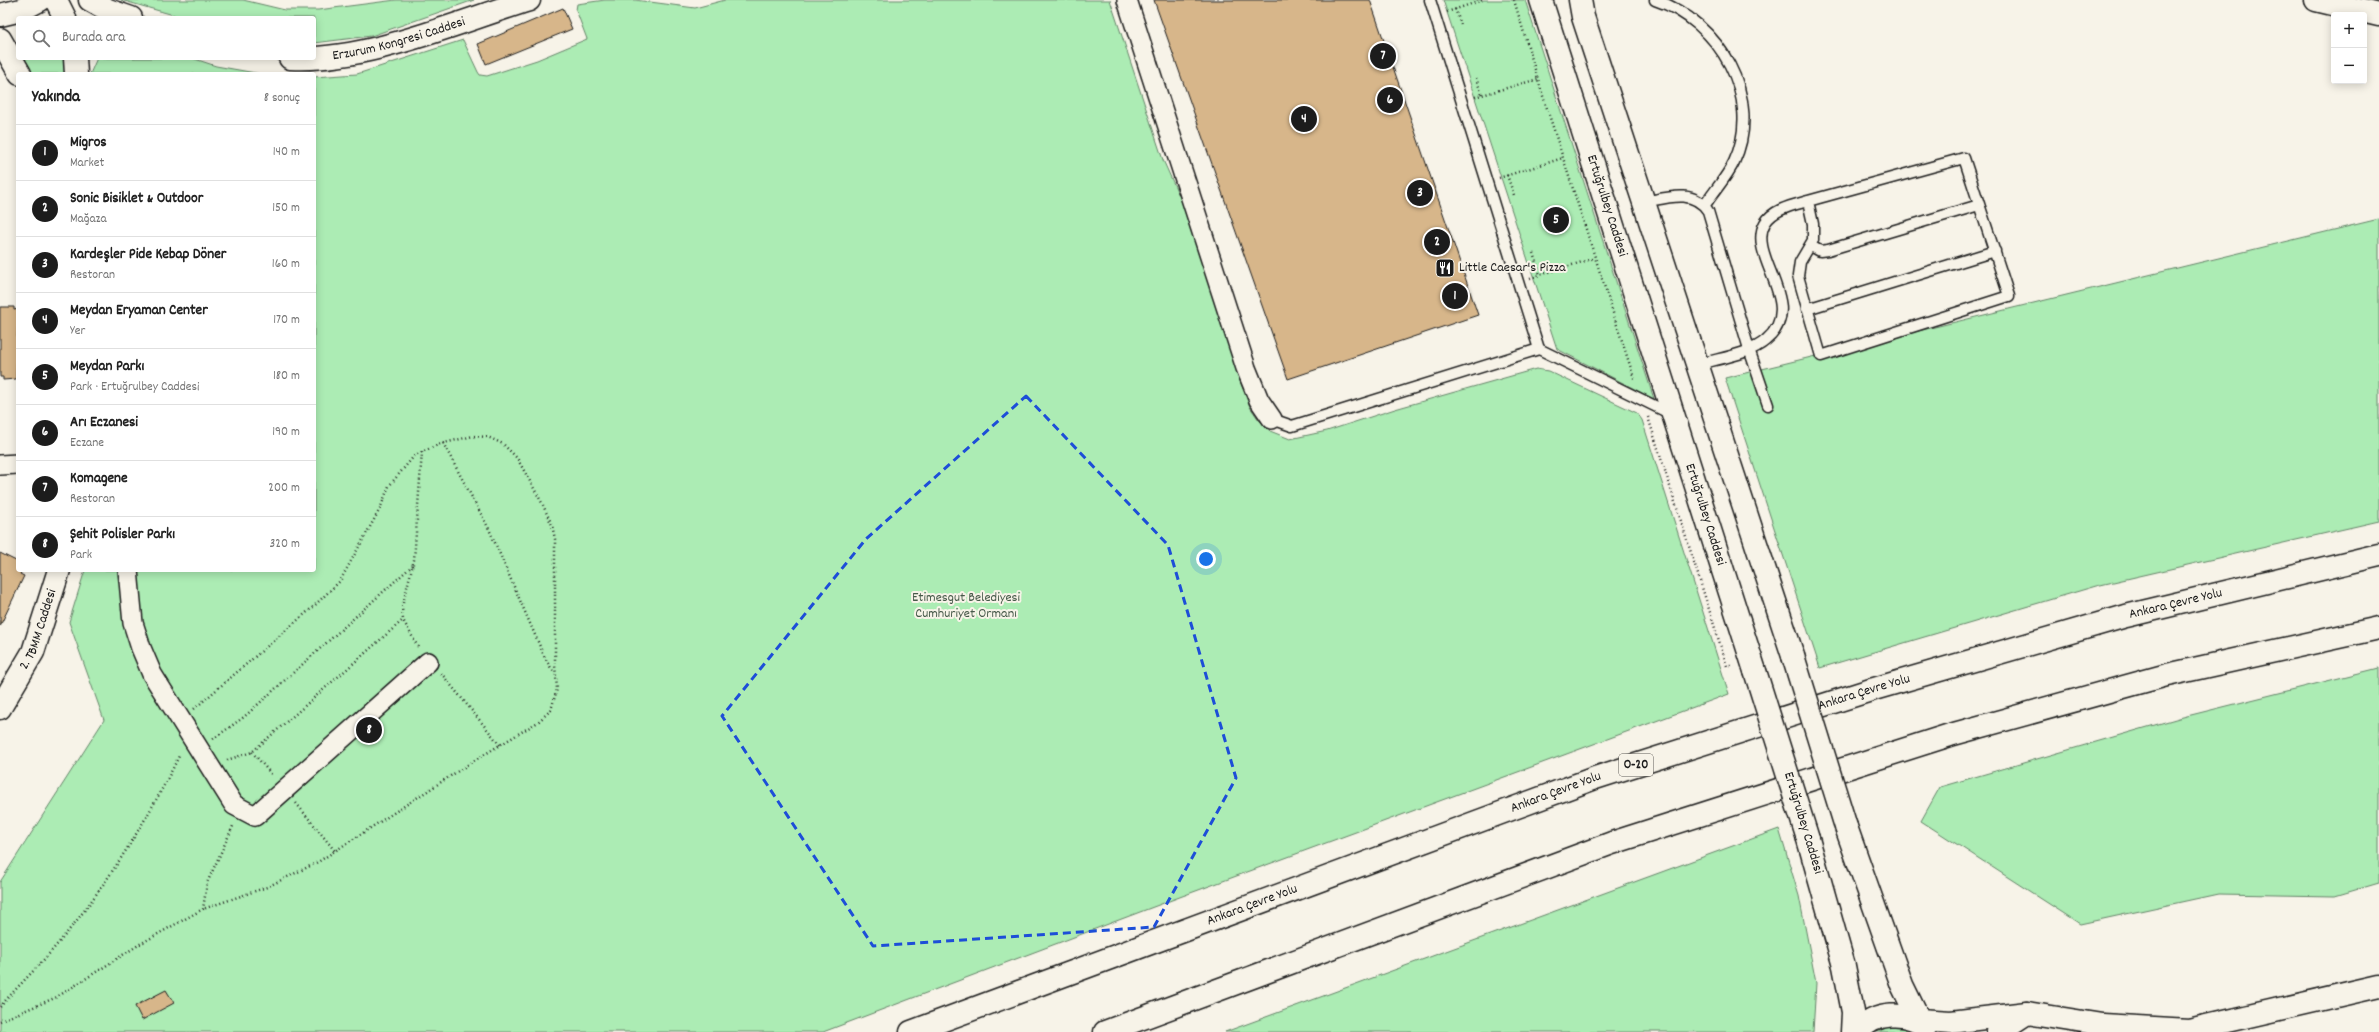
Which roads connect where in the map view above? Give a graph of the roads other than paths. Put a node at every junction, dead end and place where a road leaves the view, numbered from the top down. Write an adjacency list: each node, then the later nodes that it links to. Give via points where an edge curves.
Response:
1 (40, 0): 12 (main road, via 20,10)
2 (56, 0): 14 (main road)
3 (90, 0): 15 (main road)
4 (528, 0): 17 (main road, Erzurum Kongresi Caddesi, via 366,52)
5 (1127, 0): 33 (street, via 1246,368 1259,400)
6 (1430, 0): 28 (lane)
7 (1541, 0): 32 (main road, Ertuğrulbey Caddesi)
8 (1580, 0): 9 (lane); 22 (main road, via 1583,17)
9 (1585, 0)
10 (1655, 0): 23 (lane, via 1690,16 1707,33 1728,62 1739,86 1743,115 1739,147 1734,163)
11 (2316, 0): 13 (main road)
12 (0, 15)
13 (2379, 15)
14 (64, 16)
15 (126, 16)
16 (0, 39): 19 (main road)
17 (316, 58)
18 (75, 60): 20 (main road)
19 (19, 72)
20 (76, 72)
21 (1808, 201): 24 (lane, via 1964,158); 25 (lane, via 1814,232); 29 (lane, via 1779,211 1765,223 1763,245 1779,298 1781,316 1772,335 1758,346)
22 (1644, 202): 23 (lane, via 1687,195); 30 (main road)
23 (1705, 205): 29 (lane)
24 (1979, 205): 25 (lane, via 1824,252); 26 (lane)
25 (1811, 246): 27 (lane, via 1803,256 1798,269)
26 (1995, 251): 27 (lane); 27 (lane, via 2010,296 1820,356)
27 (1807, 309)
28 (1539, 348): 32 (lane); 33 (lane, via 1292,426)
29 (1749, 349): 30 (lane); 31 (lane)
30 (1697, 365): 44 (main road, bridge, via 1793,656 1846,827 1902,985)
31 (1768, 405)
32 (1674, 415): 48 (main road, Ertuğrulbey Caddesi, bridge, via 1747,669 1808,839 1844,966 1853,1012)
33 (1272, 419)
34 (16, 464): 35 (street)
35 (0, 465)
36 (2379, 555): 46 (main road, Ankara Çevre Yolu / O-20, via 2126,616 1874,689 1595,778)
37 (58, 572): 41 (main road, 2. TBMM Caddesi, via 33,652)
38 (128, 572): 40 (street, via 133,623 152,674 234,805 255,816)
39 (2379, 628): 47 (main road, via 2167,675 1927,742 1612,843)
40 (428, 662)
41 (0, 708)
42 (2379, 986): 45 (main road)
43 (2027, 1013): 44 (main road); 45 (main road, via 2102,1026); 50 (main road)
44 (1926, 1026): 49 (main road, via 1904,1015 1888,1015 1872,1020)
45 (2190, 1031)
46 (911, 1032)
47 (1105, 1032)
48 (1852, 1032)
49 (1858, 1032)
50 (1998, 1032)

